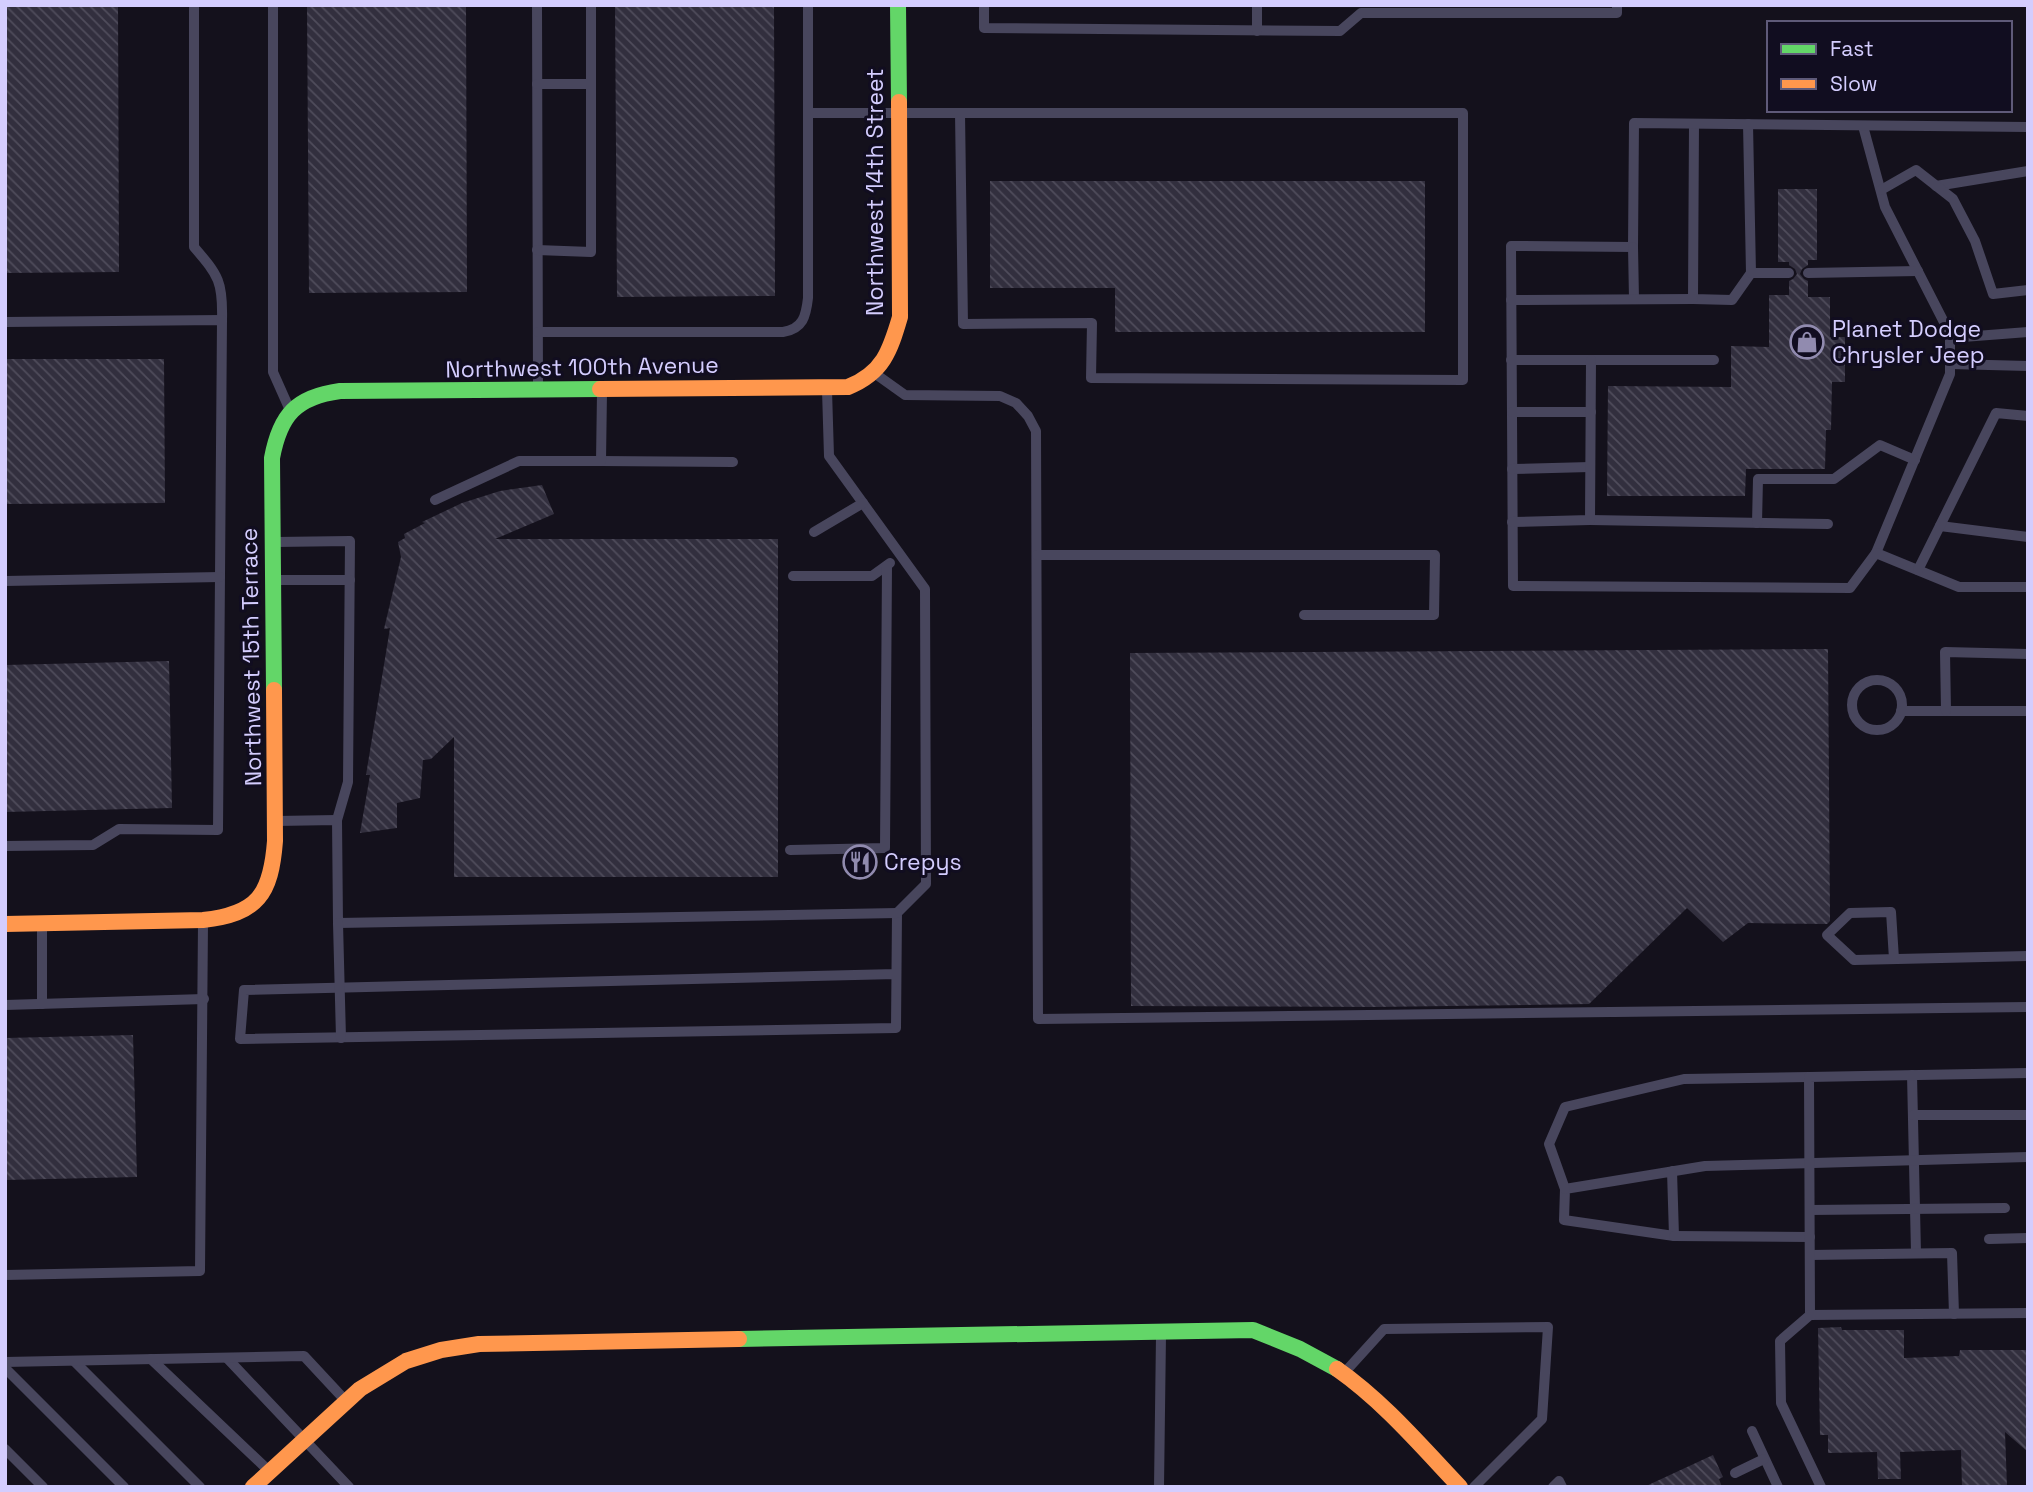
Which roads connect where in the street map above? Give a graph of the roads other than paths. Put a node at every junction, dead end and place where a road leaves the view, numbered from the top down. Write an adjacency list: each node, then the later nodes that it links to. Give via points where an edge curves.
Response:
1 (194, 5): 34 (lane, via 194,247 213,268 223,293)
2 (273, 5): 48 (lane, via 273,372)
3 (537, 5): 12 (lane)
4 (591, 5): 13 (lane)
5 (808, 5): 14 (lane)
6 (898, 5): 15 (street, Northwest 14th Street)
7 (984, 5): 11 (lane, via 984,28)
8 (1257, 5): 11 (lane)
9 (1617, 5): 10 (lane, via 1617,13)
10 (1361, 9): 11 (lane, via 1340,32)
11 (1257, 31)
12 (537, 83): 13 (lane); 25 (lane)
13 (591, 84): 25 (lane, via 591,252)
14 (808, 113): 15 (lane); 36 (lane, via 808,298 800,325 783,332)
15 (899, 113): 16 (lane); 44 (street, Northwest 14th Street, via 900,317 892,346)
16 (960, 113): 16 (lane, via 1463,113 1463,380 1091,378 1092,323 963,324)
17 (1694, 124): 18 (lane); 24 (lane, via 1634,123); 32 (lane)
18 (1748, 124): 19 (lane); 27 (lane)
19 (1863, 125): 20 (lane); 23 (lane)
20 (2028, 127)
21 (2028, 170): 22 (lane)
22 (1936, 186): 23 (lane, via 1916,170); 30 (lane, via 1959,210 1993,294)
23 (1881, 190): 26 (lane)
24 (1633, 247): 31 (lane); 33 (lane, via 1511,246)
25 (537, 250): 36 (lane)
26 (1918, 271): 29 (lane); 38 (lane)
27 (1751, 273): 28 (lane); 32 (lane, via 1732,300)
28 (1789, 273)
29 (1808, 273)
30 (2028, 290)
31 (1634, 299): 32 (lane); 33 (lane)
32 (1693, 299)
33 (1511, 300): 39 (lane)
34 (222, 320): 35 (lane); 73 (lane)
35 (5, 322)
36 (538, 332): 47 (lane)
37 (2028, 332): 38 (lane)
38 (1950, 338): 42 (lane)
39 (1511, 360): 40 (lane); 49 (lane)
40 (1591, 360): 41 (lane); 50 (lane)
41 (1714, 360)
42 (1950, 364): 43 (lane); 52 (lane)
43 (2028, 366)
44 (874, 373): 45 (street, Northwest 100th Avenue, via 848,387); 68 (lane, via 905,395 1000,396 1028,416 1036,431)
45 (827, 387): 46 (street, Northwest 100th Avenue); 58 (lane, via 829,456)
46 (602, 389): 47 (street, Northwest 100th Avenue); 53 (lane)
47 (538, 390): 48 (street, Northwest 100th Avenue, via 326,392)
48 (290, 411): 66 (street, Northwest 15th Terrace, via 277,430 272,458)
49 (1512, 412): 50 (lane); 56 (lane)
50 (1591, 412): 55 (lane)
51 (2028, 416): 63 (lane, via 1996,413)
52 (1915, 460): 61 (lane, via 1880,445 1834,479 1758,479); 67 (lane)
53 (601, 461): 54 (lane); 57 (lane, via 519,461)
54 (733, 462)
55 (1590, 467): 56 (lane); 59 (lane)
56 (1512, 468): 60 (lane)
57 (435, 500)
58 (863, 503): 64 (lane); 69 (lane)
59 (1590, 520): 60 (lane); 61 (lane)
60 (1512, 522): 67 (lane, via 1513,586 1850,588)
61 (1757, 523): 62 (lane)
62 (1828, 524)
63 (1940, 526): 65 (lane); 71 (lane)
64 (814, 532)
65 (2028, 537)
66 (273, 542): 74 (street, Northwest 15th Terrace); 75 (lane, via 350,541)
67 (1876, 553): 71 (lane)
68 (1037, 555): 78 (lane, via 1435,555 1434,615); 99 (lane, via 1038,1019)
69 (901, 556): 70 (lane); 87 (lane, via 925,589 926,884)
70 (887, 566): 72 (lane, via 872,576); 86 (lane, via 885,848)
71 (1918, 570): 77 (lane, via 1959,587)
72 (793, 576)
73 (220, 577): 76 (lane); 85 (lane, via 218,830 119,829 93,845)
74 (273, 580): 75 (lane); 84 (street, Northwest 15th Terrace)
75 (350, 580): 83 (lane, via 348,782)
76 (5, 581)
77 (2028, 587)
78 (1304, 615)
79 (2028, 654): 81 (lane, via 1945,652)
80 (1901, 711): 80 (lane, via 1894,687 1878,680 1862,685 1852,699 1859,723 1875,730 1891,725); 81 (lane)
81 (1946, 711): 82 (lane)
82 (2028, 711)
83 (337, 820): 84 (lane); 90 (lane)
84 (275, 821): 88 (street, Northwest 15th Terrace, via 270,881 255,902 225,918)
85 (5, 846)
86 (790, 850)
87 (897, 913): 90 (lane); 94 (lane)
88 (203, 920): 89 (street); 96 (lane)
89 (42, 923): 91 (street); 98 (lane)
90 (338, 923): 95 (lane)
91 (5, 924)
92 (2028, 956): 93 (lane)
93 (1894, 959): 93 (lane, via 1854,960 1828,935 1850,913 1891,912)
94 (896, 974): 95 (lane); 100 (lane, via 896,1028)
95 (340, 987): 100 (lane); 100 (lane, via 244,989 240,1040)
96 (204, 999): 98 (lane); 120 (lane, via 200,1271)
97 (5, 1004): 98 (lane)
98 (42, 1004)
99 (2028, 1007)
100 (341, 1038)
101 (2028, 1073): 102 (lane)
102 (1912, 1075): 103 (lane); 104 (lane)
103 (1810, 1077): 108 (lane); 110 (lane, via 1684,1079 1565,1107 1549,1144)
104 (1913, 1115): 105 (lane); 107 (lane)
105 (2028, 1115)
106 (2028, 1157): 107 (lane)
107 (1914, 1160): 108 (lane); 112 (lane)
108 (1810, 1163): 109 (lane); 113 (lane)
109 (1672, 1171): 110 (lane); 114 (lane)
110 (1565, 1189): 114 (lane, via 1564,1220)
111 (2005, 1208): 112 (lane)
112 (1915, 1209): 113 (lane); 118 (lane)
113 (1810, 1210): 115 (lane)
114 (1674, 1236): 115 (lane)
115 (1810, 1237): 119 (lane)
116 (2028, 1238): 117 (lane)
117 (1989, 1239)
118 (1916, 1253): 119 (lane); 122 (lane, via 1952,1253)
119 (1810, 1255): 123 (lane)
120 (5, 1275)
121 (2028, 1313): 122 (lane)
122 (1954, 1314): 123 (lane)
123 (1810, 1315): 149 (lane, via 1780,1341 1781,1403)
124 (1161, 1332): 130 (street, via 1253,1330 1279,1338); 131 (street, via 479,1344 406,1361); 143 (lane)
125 (227, 1358): 126 (lane); 131 (lane, via 304,1356); 133 (lane)
126 (151, 1359): 127 (lane); 136 (lane)
127 (74, 1361): 128 (lane); 140 (lane)
128 (5, 1362)
129 (5, 1368): 139 (lane)
130 (1343, 1374): 144 (street, via 1387,1411); 145 (lane, via 1384,1329 1548,1327 1542,1419)
131 (346, 1402): 133 (street)
132 (1752, 1431): 135 (lane)
133 (304, 1441): 136 (street); 142 (lane)
134 (5, 1450): 138 (lane)
135 (1764, 1459): 137 (lane); 148 (lane)
136 (270, 1471): 141 (street)
137 (1735, 1473)
138 (43, 1487)
139 (124, 1487)
140 (200, 1487)
141 (253, 1487)
142 (349, 1487)
143 (1160, 1487)
144 (1460, 1487)
145 (1474, 1487)
146 (1553, 1487): 147 (lane, via 1559,1481)
147 (1562, 1487)
148 (1778, 1487)
149 (1821, 1487)

